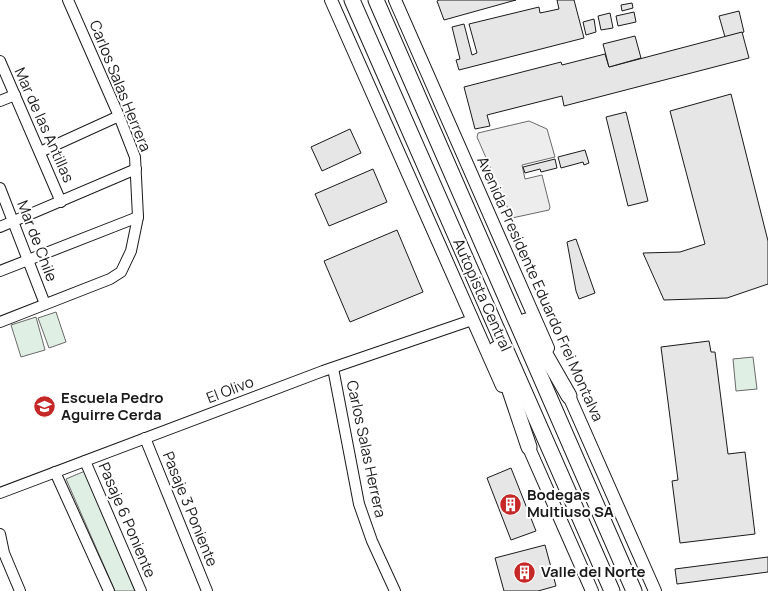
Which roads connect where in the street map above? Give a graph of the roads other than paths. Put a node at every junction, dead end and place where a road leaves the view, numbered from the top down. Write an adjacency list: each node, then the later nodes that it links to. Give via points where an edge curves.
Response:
1 (68, 0): 9 (street, Carlos Salas Herrera)
2 (331, 0): 22 (main road)
3 (352, 0): 20 (highway, Autopista Central)
4 (376, 0): 18 (highway, Autopista Central)
5 (395, 0): 25 (main road, Avenida Presidente Eduardo Frei Montalva)
6 (0, 62): 7 (street, Mar de las Antillas)
7 (15, 95): 8 (street); 10 (street, Mar de las Antillas)
8 (0, 102)
9 (119, 116): 10 (street); 11 (street, Carlos Salas Herrera, via 132,146)
10 (40, 152): 13 (street, Mar de las Antillas)
11 (136, 169): 13 (street); 14 (street, Carlos Salas Herrera)
12 (0, 188): 15 (street, Mar de Chile)
13 (61, 202): 15 (street)
14 (138, 216): 17 (street); 21 (street, Carlos Salas Herrera, via 131,251 121,272)
15 (13, 222): 16 (street); 17 (street, Mar de Chile)
16 (0, 227)
17 (28, 260): 19 (street); 21 (street, Mar de Chile)
18 (493, 266): 25 (highway); 40 (highway, Autopista Central)
19 (0, 271)
20 (472, 272): 27 (highway); 39 (highway, Autopista Central)
21 (46, 304): 23 (street)
22 (472, 320): 24 (street, El Olivo); 27 (main road)
23 (0, 322)
24 (333, 368): 26 (street, El Olivo); 37 (street, Carlos Salas Herrera, via 359,504)
25 (568, 396): 41 (main road, Avenida Presidente Eduardo Frei Montalva)
26 (145, 438): 28 (street, El Olivo); 36 (street, Pasaje 3 Poniente)
27 (529, 447): 38 (main road)
28 (85, 461): 29 (street, El Olivo); 35 (street, Pasaje 6 Poniente)
29 (55, 472): 30 (street, El Olivo); 34 (street)
30 (0, 493)
31 (0, 534): 32 (street)
32 (2, 550): 33 (street)
33 (20, 591)
34 (109, 591)
35 (141, 591)
36 (207, 591)
37 (395, 591)
38 (592, 591)
39 (612, 591)
40 (634, 591)
41 (654, 591)

